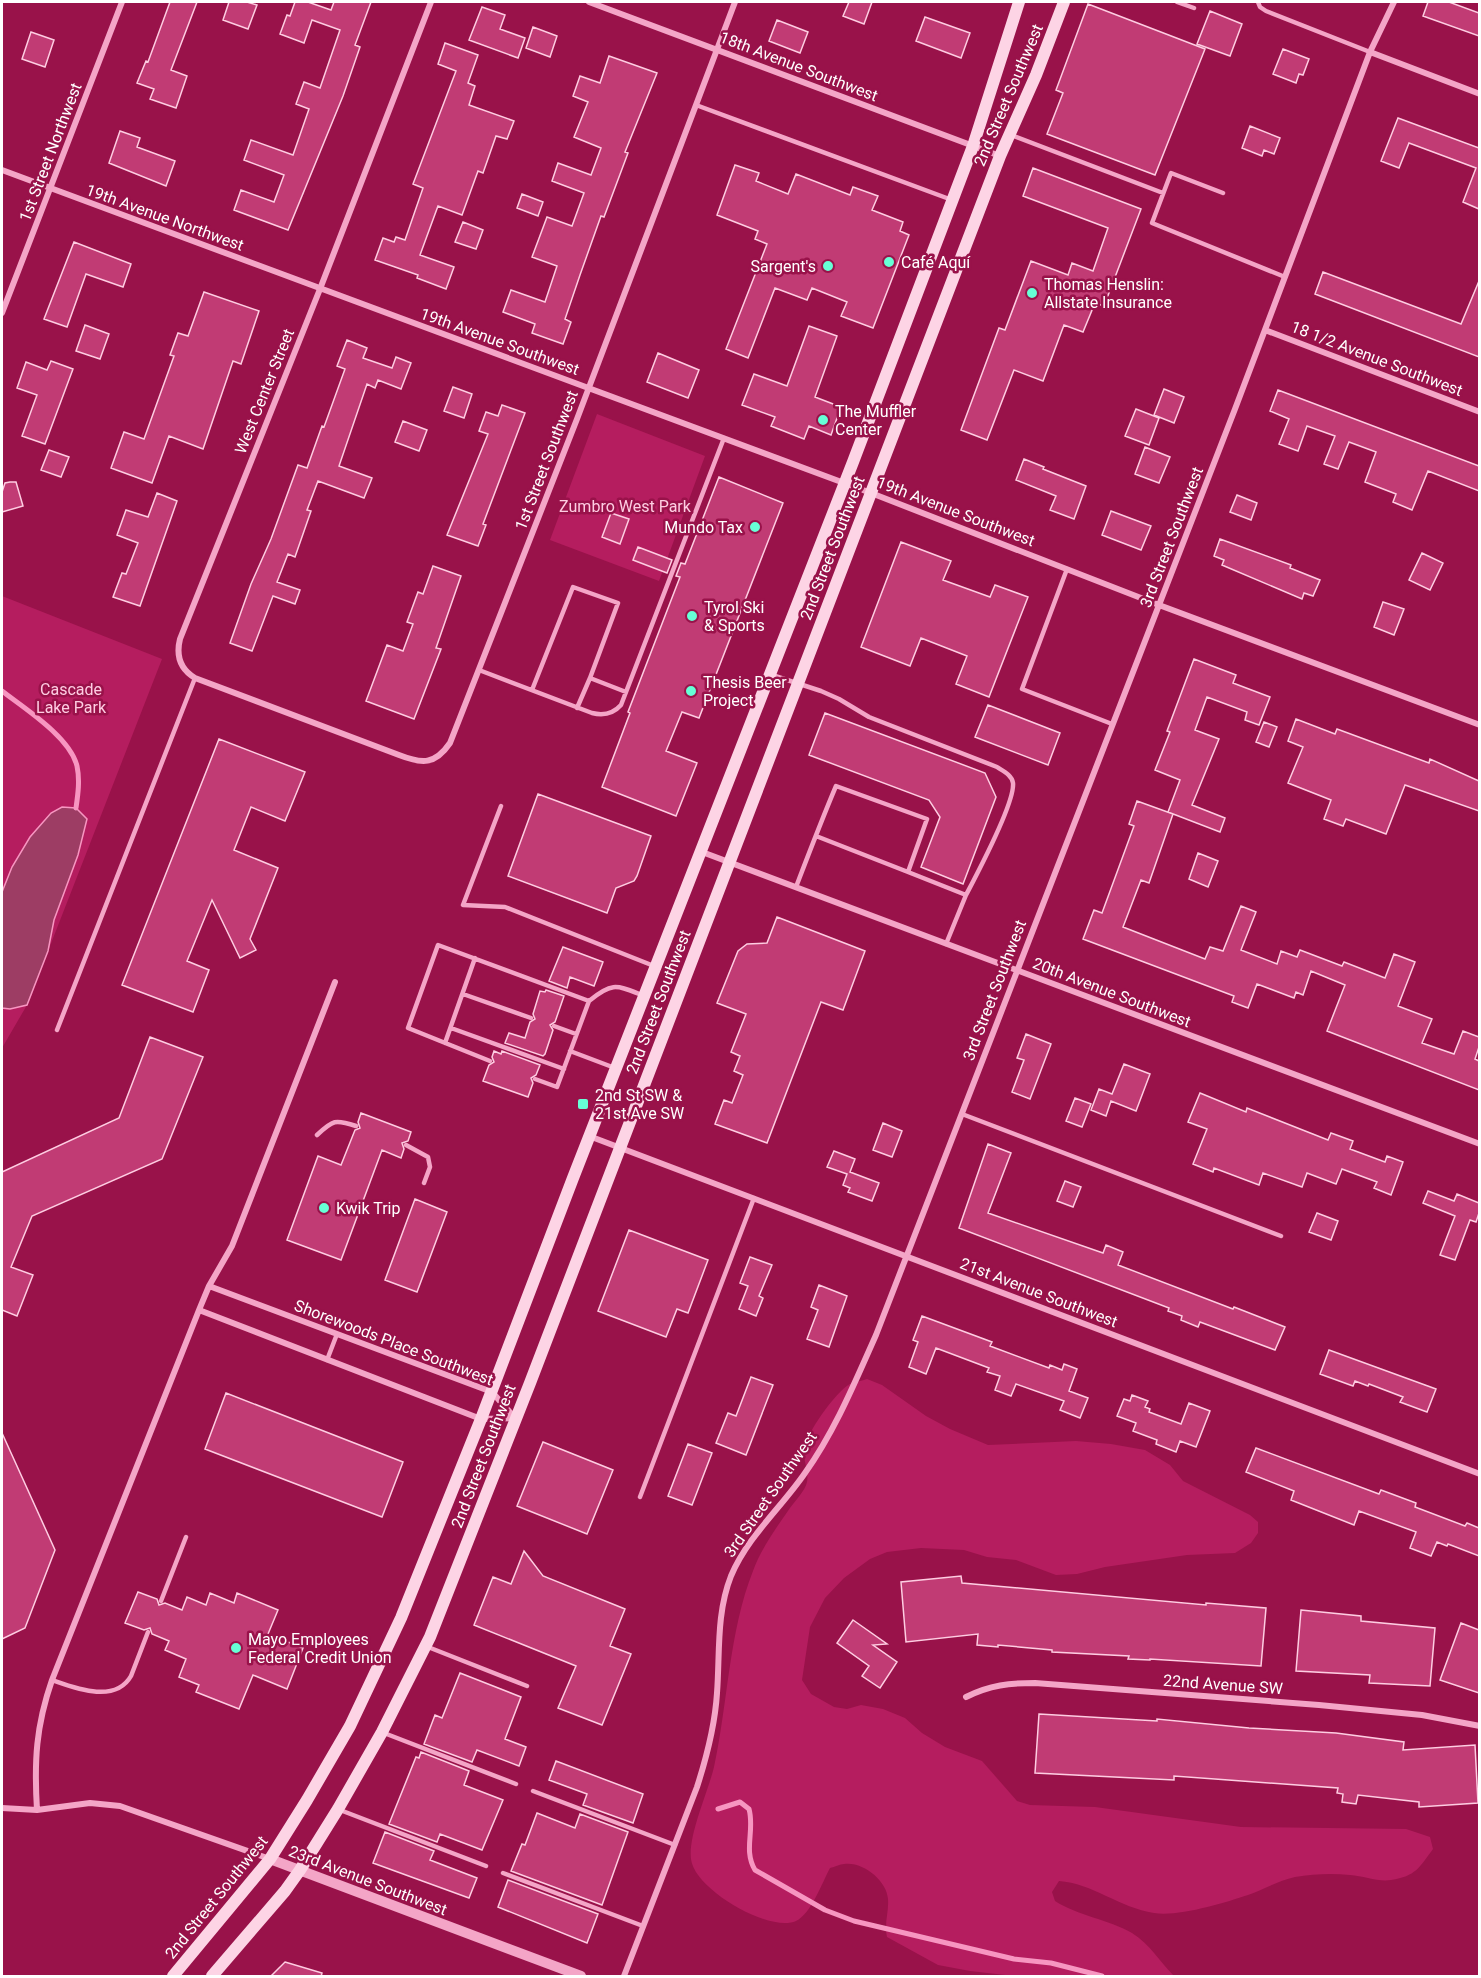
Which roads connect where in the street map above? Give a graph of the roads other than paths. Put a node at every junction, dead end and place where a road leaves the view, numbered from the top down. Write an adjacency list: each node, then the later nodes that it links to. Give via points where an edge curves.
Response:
1 (122, 2): 19 (street, 1st Street Northwest)
2 (431, 2): 24 (street, West Center Street)
3 (589, 2): 11 (street, 18th Avenue Southwest)
4 (735, 2): 11 (street, 1st Street Southwest)
5 (1019, 2): 16 (main road, 2nd Street Southwest)
6 (1064, 2): 15 (main road, 2nd Street Southwest)
7 (1177, 2): 10 (lane)
8 (1258, 2): 12 (lane, via 1266,11)
9 (1394, 2): 12 (street, 3rd Street Southwest)
10 (1194, 8)
11 (717, 50): 14 (street, 1st Street Southwest); 16 (street, 18th Avenue Southwest)
12 (1370, 52): 13 (street); 23 (street, 3rd Street Southwest)
13 (1479, 94)
14 (696, 105): 22 (lane); 27 (street, 1st Street Southwest)
15 (1009, 135): 17 (main road, 2nd Street Southwest); 20 (lane)
16 (974, 146): 17 (street, 18th Avenue Southwest); 22 (main road, 2nd Street Southwest)
17 (1000, 156): 31 (main road, 2nd Street Southwest)
18 (2, 170): 19 (street, 19th Avenue Northwest)
19 (51, 189): 24 (street, 19th Avenue Northwest); 25 (street, 1st Street Northwest)
20 (1163, 193): 21 (lane, via 1171,173); 23 (lane, via 1152,223)
21 (1223, 193)
22 (952, 200): 30 (main road, 2nd Street Southwest)
23 (1285, 277): 26 (street, 3rd Street Southwest)
24 (320, 289): 27 (street, 19th Avenue Southwest); 36 (street, West Center Street, via 180,639 181,665)
25 (2, 313)
26 (1265, 330): 28 (street, 18 1/2 Avenue Southwest); 33 (street, 3rd Street Southwest)
27 (588, 388): 29 (street, 19th Avenue Southwest); 34 (street, 1st Street Southwest)
28 (1479, 412)
29 (724, 438): 30 (street, 19th Avenue Southwest); 40 (lane)
30 (845, 483): 31 (street, 19th Avenue Southwest); 35 (main road, 2nd Street Southwest)
31 (871, 493): 32 (street, 19th Avenue Southwest); 38 (main road, 2nd Street Southwest)
32 (1067, 569): 33 (street, 19th Avenue Southwest); 42 (lane, via 1022,689)
33 (1159, 605): 42 (street, 3rd Street Southwest); 43 (street, 19th Avenue Southwest)
34 (479, 670): 36 (street, 1st Street Southwest, via 450,743 439,756 417,761); 39 (lane)
35 (770, 675): 38 (lane); 46 (main road, 2nd Street Southwest)
36 (195, 678): 62 (lane)
37 (590, 678): 39 (lane, via 618,603 573,587); 40 (lane); 41 (lane)
38 (797, 683): 47 (main road, 2nd Street Southwest); 50 (lane, via 1010,775 1012,794)
39 (532, 690): 41 (lane)
40 (626, 692): 41 (lane, via 621,705 608,714)
41 (577, 708)
42 (1112, 724): 54 (street, 3rd Street Southwest)
43 (1479, 725)
44 (501, 806): 53 (lane, via 463,904 505,908)
45 (816, 836): 48 (lane); 48 (lane, via 836,786 927,819); 49 (lane)
46 (702, 852): 47 (street, 20th Avenue Southwest); 53 (main road, 2nd Street Southwest)
47 (729, 862): 49 (street, 20th Avenue Southwest); 76 (main road, 2nd Street Southwest)
48 (908, 872): 50 (lane)
49 (795, 887): 51 (street, 20th Avenue Southwest)
50 (966, 895): 51 (lane)
51 (946, 944): 54 (street, 20th Avenue Southwest)
52 (476, 958): 56 (lane); 58 (lane); 64 (lane, via 438,945 434,955 408,1028)
53 (656, 967): 57 (main road, 2nd Street Southwest)
54 (1016, 970): 70 (street, 3rd Street Southwest); 74 (street, 20th Avenue Southwest)
55 (335, 982): 81 (street, via 232,1246)
56 (463, 994): 59 (lane); 61 (lane)
57 (645, 996): 58 (lane, via 620,986 603,989); 67 (main road, 2nd Street Southwest)
58 (589, 1001): 63 (lane)
59 (531, 1018)
60 (554, 1026): 63 (lane)
61 (451, 1028): 64 (lane); 68 (lane)
62 (57, 1030)
63 (576, 1034): 65 (lane)
64 (445, 1043): 66 (lane)
65 (570, 1051): 67 (lane); 68 (lane)
66 (490, 1061)
67 (616, 1068): 73 (main road, 2nd Street Southwest)
68 (564, 1069): 69 (lane, via 557,1087)
69 (535, 1079)
70 (962, 1114): 79 (lane); 80 (street, 3rd Street Southwest)
71 (356, 1126): 72 (lane, via 335,1121)
72 (317, 1135)
73 (590, 1136): 76 (street, 21st Avenue Southwest); 85 (main road, 2nd Street Southwest)
74 (1479, 1144)
75 (406, 1145): 77 (lane, via 428,1156 430,1167)
76 (619, 1148): 78 (street, 21st Avenue Southwest); 86 (main road, 2nd Street Southwest)
77 (424, 1184)
78 (754, 1198): 80 (street, 21st Avenue Southwest); 89 (lane)
79 (1281, 1236)
80 (907, 1256): 88 (street, 21st Avenue Southwest); 104 (street, 3rd Street Southwest, via 857,1379 828,1437 749,1544 731,1576 721,1612 718,1693 711,1737)
81 (210, 1286): 82 (street); 83 (street, Shorewoods Place Southwest)
82 (199, 1310): 84 (street); 94 (street)
83 (337, 1334): 84 (lane); 85 (street, Shorewoods Place Southwest)
84 (327, 1359): 87 (street)
85 (492, 1392): 86 (street, Shorewoods Place Southwest); 87 (main road, 2nd Street Southwest)
86 (515, 1418): 87 (street); 93 (main road, 2nd Street Southwest)
87 (481, 1419): 105 (main road, 2nd Street Southwest, via 375,1676 323,1773)
88 (1479, 1474)
89 (640, 1497)
90 (186, 1537): 91 (lane)
91 (161, 1601)
92 (148, 1632): 94 (lane, via 131,1676 118,1689 87,1691)
93 (426, 1646): 95 (lane); 98 (main road, 2nd Street Southwest)
94 (52, 1680): 103 (street, via 38,1730)
95 (527, 1686)
96 (966, 1697): 97 (street, 22nd Avenue SW, via 991,1686 1035,1683 1319,1705 1422,1715)
97 (1479, 1726)
98 (382, 1732): 99 (lane); 102 (main road, 2nd Street Southwest)
99 (516, 1784)
100 (533, 1791): 104 (lane)
101 (2, 1808): 103 (street, 23rd Avenue Southwest)
102 (338, 1809): 106 (lane); 107 (main road, 2nd Street Southwest)
103 (37, 1810): 105 (street, 23rd Avenue Southwest, via 90,1803 120,1806)
104 (675, 1845): 109 (street, 3rd Street Southwest)
105 (270, 1859): 107 (street, 23rd Avenue Southwest); 110 (main road, 2nd Street Southwest)
106 (486, 1866)
107 (300, 1870): 111 (main road, 2nd Street Southwest); 112 (street, 23rd Avenue Southwest)
108 (503, 1873): 109 (lane)
109 (644, 1926): 113 (street, 3rd Street Southwest)
110 (173, 1977)
111 (212, 1977)
112 (581, 1977)
113 (624, 1977)

